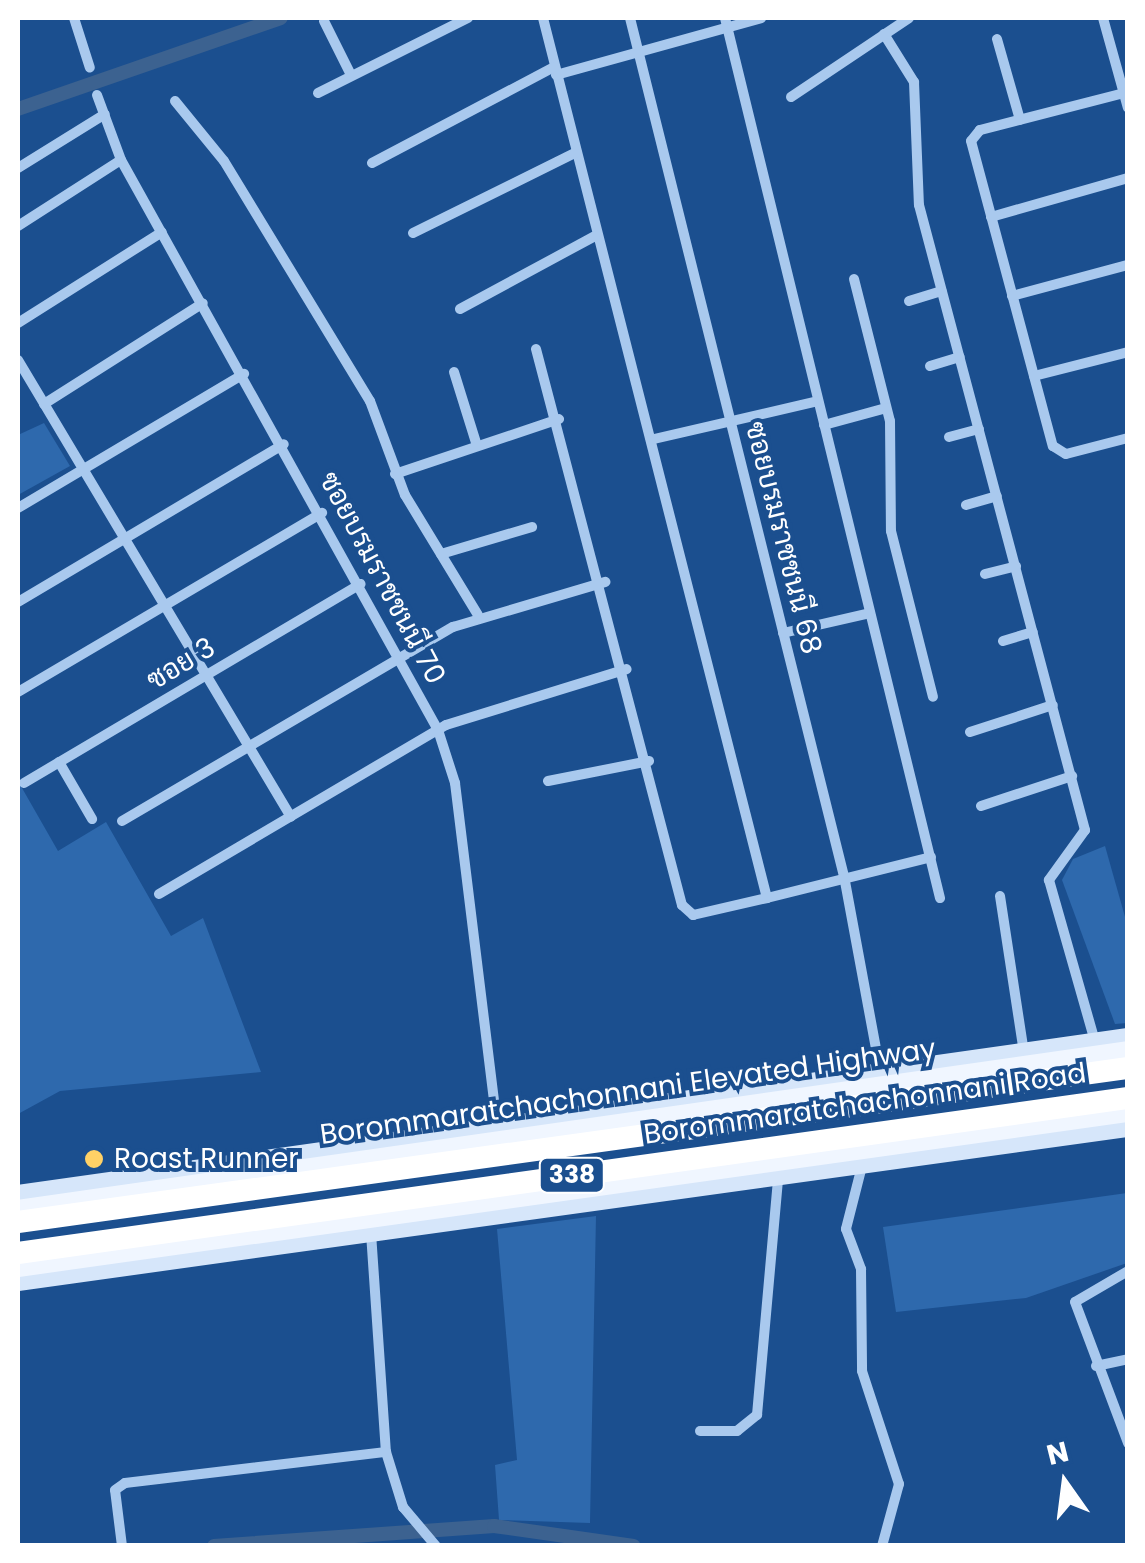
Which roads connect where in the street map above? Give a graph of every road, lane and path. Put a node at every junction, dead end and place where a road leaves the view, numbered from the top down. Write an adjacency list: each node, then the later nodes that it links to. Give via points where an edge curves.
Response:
1 (74, 18): 14 (street)
2 (468, 18): 16 (street)
3 (543, 18): 15 (street)
4 (630, 18): 13 (street, ซอยบรมราชชนนี 68)
5 (725, 18): 10 (street)
6 (761, 18): 10 (street)
7 (909, 18): 11 (street)
8 (1104, 18): 17 (street)
9 (324, 21): 16 (street)
10 (729, 34): 13 (street); 51 (street)
11 (884, 34): 20 (street); 37 (street, via 914,82 919,206)
12 (998, 39): 24 (street)
13 (640, 58): 15 (street); 55 (street, ซอยบรมราชชนนี 68)
14 (90, 68)
15 (555, 71): 25 (street); 27 (street)
16 (351, 75): 18 (street)
17 (1126, 92): 22 (street); 24 (street)
18 (318, 93)
19 (97, 95): 23 (street, ซอยบรมราชชนนี 70)
20 (791, 97)
21 (175, 102): 64 (street, via 224,160 370,401)
22 (1128, 108)
23 (104, 114): 26 (street, ซอยบรมราชชนนี 70); 28 (street)
24 (1020, 120): 30 (street, via 972,134)
25 (575, 153): 33 (street); 34 (street)
26 (122, 160): 31 (street); 32 (street, ซอยบรมราชชนนี 70)
27 (372, 163)
28 (18, 168)
29 (1128, 178): 30 (street)
30 (991, 217): 38 (street)
31 (18, 226)
32 (162, 232): 40 (street, ซอยบรมราชชนนี 70); 42 (street)
33 (413, 233)
34 (595, 236): 41 (street); 60 (street, via 633,394)
35 (1128, 265): 38 (street)
36 (854, 279): 53 (street)
37 (942, 291): 39 (street); 45 (street)
38 (1012, 296): 50 (street)
39 (908, 301)
40 (203, 303): 49 (street, ซอยบรมราชชนนี 70); 52 (street)
41 (460, 309)
42 (18, 323)
43 (536, 349): 54 (street)
44 (1128, 352): 50 (street)
45 (960, 357): 47 (street); 57 (street)
46 (18, 360): 52 (street)
47 (930, 366)
48 (454, 372): 62 (street)
49 (244, 374): 61 (street, ซอยบรมราชชนนี 70); 63 (street)
50 (1034, 376): 59 (street, via 1057,454)
51 (818, 400): 55 (street); 56 (street)
52 (44, 404): 63 (street)
53 (886, 408): 56 (street); 87 (street, via 897,502 891,531)
54 (559, 419): 62 (street); 74 (street)
55 (730, 420): 60 (street); 81 (street, ซอยบรมราชชนนี 68)
56 (824, 425): 78 (street)
57 (979, 429): 58 (street); 65 (street)
58 (949, 437)
59 (1128, 438)
60 (654, 439): 105 (street)
61 (284, 444): 68 (street, ซอยบรมราชชนนี 70); 70 (street)
62 (477, 446): 64 (street)
63 (84, 472): 67 (street); 70 (street)
64 (395, 474): 71 (street)
65 (997, 496): 66 (street); 72 (street)
66 (966, 505)
67 (18, 508)
68 (322, 513): 75 (street, ซอยบรมราชชนนี 70); 77 (street)
69 (532, 526): 71 (street)
70 (126, 542): 76 (street); 77 (street)
71 (441, 554): 79 (street)
72 (1016, 566): 73 (street); 80 (street)
73 (986, 574)
74 (604, 582): 79 (street); 84 (street)
75 (361, 584): 83 (street, ซอยบรมราชชนนี 70); 85 (street, ซอย 3)
76 (18, 602)
77 (164, 606): 85 (street); 86 (street)
78 (870, 613): 81 (street); 101 (street)
79 (478, 615): 83 (street)
80 (1034, 632): 82 (street); 88 (street)
81 (783, 633): 102 (street, ซอยบรมราชชนนี 68)
82 (1003, 641)
83 (399, 657): 89 (street, ซอยบรมราชชนนี 70); 91 (street)
84 (627, 670): 89 (street); 92 (street)
85 (206, 676): 91 (street); 93 (street, ซอย 3)
86 (18, 692)
87 (933, 697)
88 (1053, 704): 90 (street); 94 (street)
89 (438, 730): 98 (street); 115 (street, ซอยบรมราชชนนี 70, via 460,820)
90 (970, 732)
91 (248, 747): 98 (street); 100 (street)
92 (649, 761): 95 (street); 105 (street, via 685,912)
93 (59, 762): 96 (street, ซอย 3); 99 (street)
94 (1072, 776): 97 (street); 108 (street, via 1082,840 1050,880)
95 (548, 782)
96 (24, 783)
97 (982, 806)
98 (290, 817): 103 (street)
99 (92, 819)
100 (122, 821)
101 (931, 856): 102 (street); 106 (street)
102 (844, 876): 105 (street); 112 (street, ซอยบรมราชชนนี 68)
103 (159, 894)
104 (1000, 896): 110 (street)
105 (767, 898)
106 (940, 898)
107 (1128, 1037): 108 (main road, 338)
108 (1095, 1042): 110 (main road, 338)
109 (1128, 1051): 120 (main road, Borommaratchachonnani Elevated Highway / 338)
110 (1024, 1052): 112 (main road, 338)
111 (1128, 1068): 121 (highway, Borommaratchachonnani Road / 338)
112 (880, 1071): 115 (main road, 338)
113 (1128, 1098): 123 (highway, Borommaratchachonnani Road / 338)
114 (1128, 1112): 124 (main road, 338)
115 (497, 1126): 119 (main road, 338)
116 (1128, 1128): 117 (main road, 338)
117 (862, 1166): 118 (main road, 338); 134 (street, via 846,1216 861,1268 862,1372 900,1484)
118 (778, 1178): 122 (main road, 338); 129 (street, via 756,1415 737,1431)
119 (18, 1194)
120 (18, 1206)
121 (18, 1222)
122 (371, 1233): 126 (main road, 338); 131 (street)
123 (18, 1253)
124 (18, 1269)
125 (1128, 1271): 128 (street, via 1075,1294)
126 (18, 1282)
127 (1128, 1359): 128 (street)
128 (1096, 1366): 130 (street)
129 (700, 1431)
130 (1128, 1444)
131 (386, 1452): 132 (street, via 125,1484 115,1490); 133 (street, via 402,1507)
132 (121, 1540)
133 (436, 1546)
134 (882, 1546)

